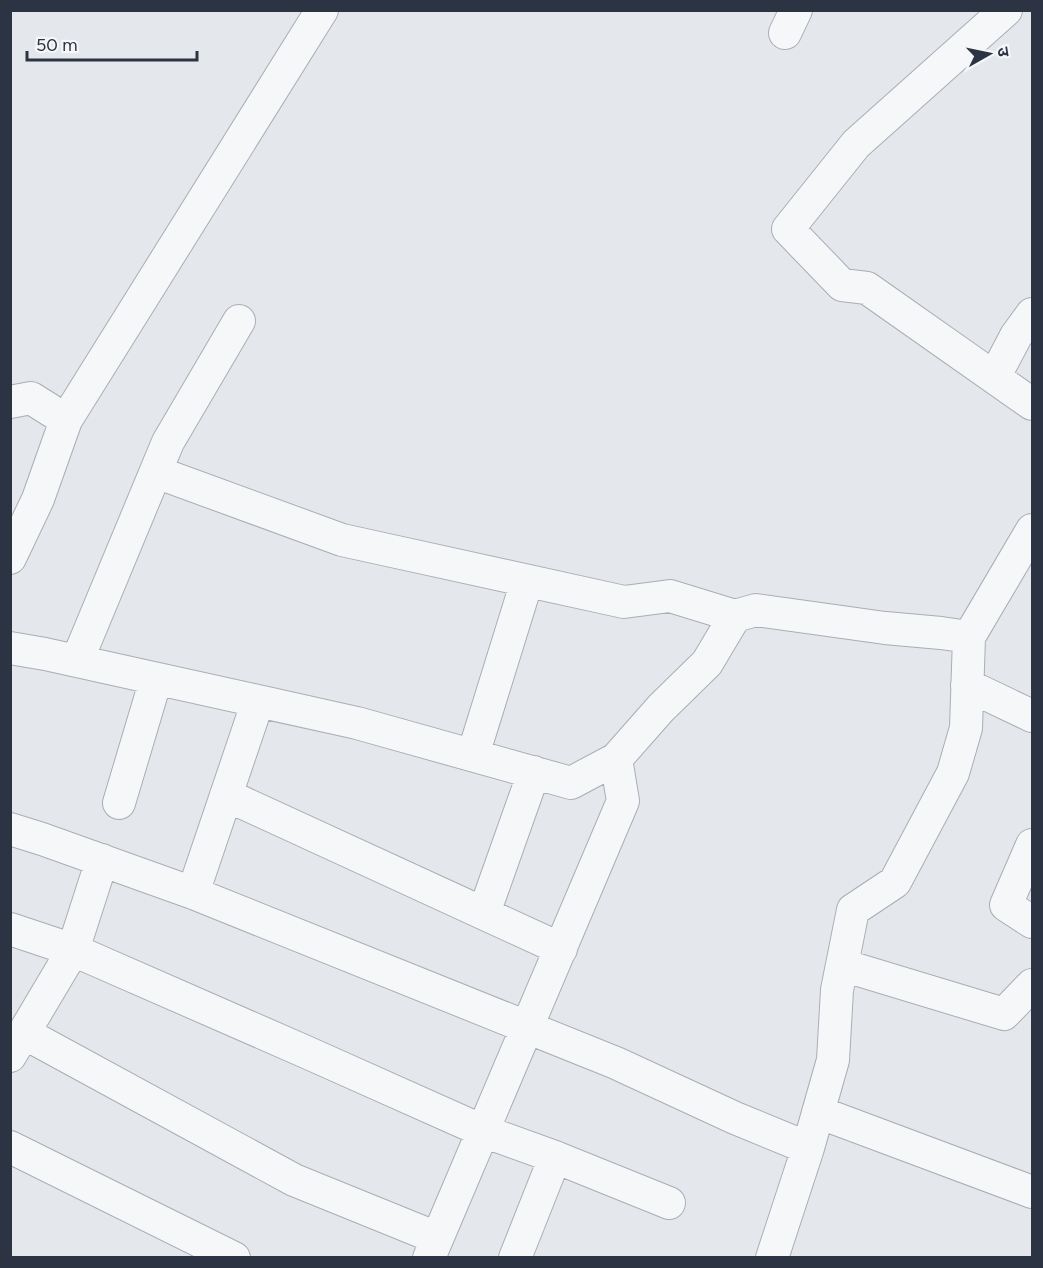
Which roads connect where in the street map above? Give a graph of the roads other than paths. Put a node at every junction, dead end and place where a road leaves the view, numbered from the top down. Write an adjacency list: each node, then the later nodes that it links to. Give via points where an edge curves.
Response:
1 (322, 10): 8 (street)
2 (1006, 10): 5 (street, via 856,144 788,229 842,285 867,288)
3 (1032, 314): 5 (street)
4 (239, 321): 9 (street, via 168,442)
5 (994, 376): 7 (street)
6 (10, 402): 8 (street, via 31,398)
7 (1032, 404)
8 (66, 420): 11 (street, via 38,499)
9 (156, 472): 12 (street, via 342,540); 16 (street)
10 (1032, 530): 14 (street)
11 (10, 558)
12 (527, 581): 13 (street, via 624,602 670,596); 21 (street)
13 (735, 616): 14 (street, via 756,610); 22 (street, via 708,663)
14 (969, 637): 18 (street)
15 (10, 648): 16 (street)
16 (77, 661): 17 (street)
17 (156, 679): 19 (street); 25 (street)
18 (967, 685): 20 (street); 35 (street, via 966,728 952,773 895,882 853,910)
19 (258, 701): 21 (street); 24 (street)
20 (1032, 716)
21 (473, 755): 23 (street)
22 (616, 759): 23 (street, via 571,783); 33 (street, via 623,801)
23 (534, 772): 30 (street)
24 (226, 795): 29 (street); 30 (street)
25 (119, 802)
26 (10, 830): 28 (street)
27 (1032, 845): 31 (street, via 1006,905)
28 (102, 860): 29 (street); 34 (street)
29 (193, 893): 37 (street)
30 (484, 913): 33 (street)
31 (1032, 922)
32 (10, 929): 34 (street)
33 (561, 949): 37 (street)
34 (73, 950): 38 (street); 40 (street)
35 (842, 965): 36 (street, via 1004,1014); 39 (street, via 833,1060)
36 (1032, 985)
37 (527, 1028): 40 (street); 42 (street)
38 (17, 1045): 46 (street)
39 (818, 1112): 42 (street); 44 (street)
40 (483, 1131): 43 (street); 46 (street)
41 (10, 1147): 47 (street)
42 (808, 1148): 49 (street)
43 (555, 1157): 45 (street); 48 (street)
44 (1032, 1192)
45 (669, 1203)
46 (433, 1248)
47 (234, 1257)
48 (515, 1257)
49 (772, 1257)

